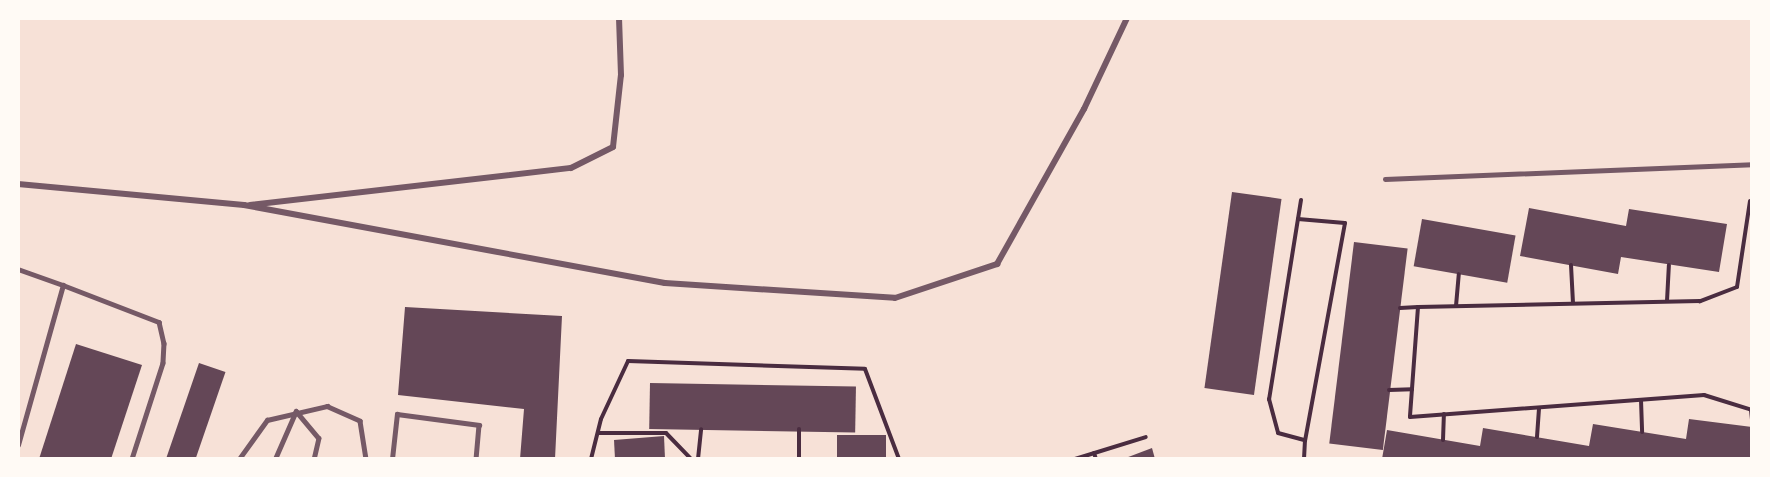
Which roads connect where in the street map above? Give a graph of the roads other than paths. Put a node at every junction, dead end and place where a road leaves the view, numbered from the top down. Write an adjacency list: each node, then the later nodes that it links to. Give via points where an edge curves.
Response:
1 (619, 18): 6 (street, via 621,75 614,147 571,168)
2 (1127, 18): 6 (street, via 1084,109 997,264 895,298 665,283)
3 (1752, 164): 4 (lane)
4 (1385, 179)
5 (18, 184): 6 (street)
6 (244, 205)
7 (18, 269): 8 (lane)
8 (63, 285): 10 (lane); 11 (lane, via 159,322 163,363)
9 (296, 411): 12 (lane, via 267,420); 13 (lane); 14 (lane, via 319,438); 15 (lane, via 327,406 360,421)
10 (18, 445)
11 (132, 459)
12 (239, 459)
13 (275, 459)
14 (314, 459)
15 (366, 459)
16 (392, 459): 17 (lane, via 397,414 479,425)
17 (476, 459)

